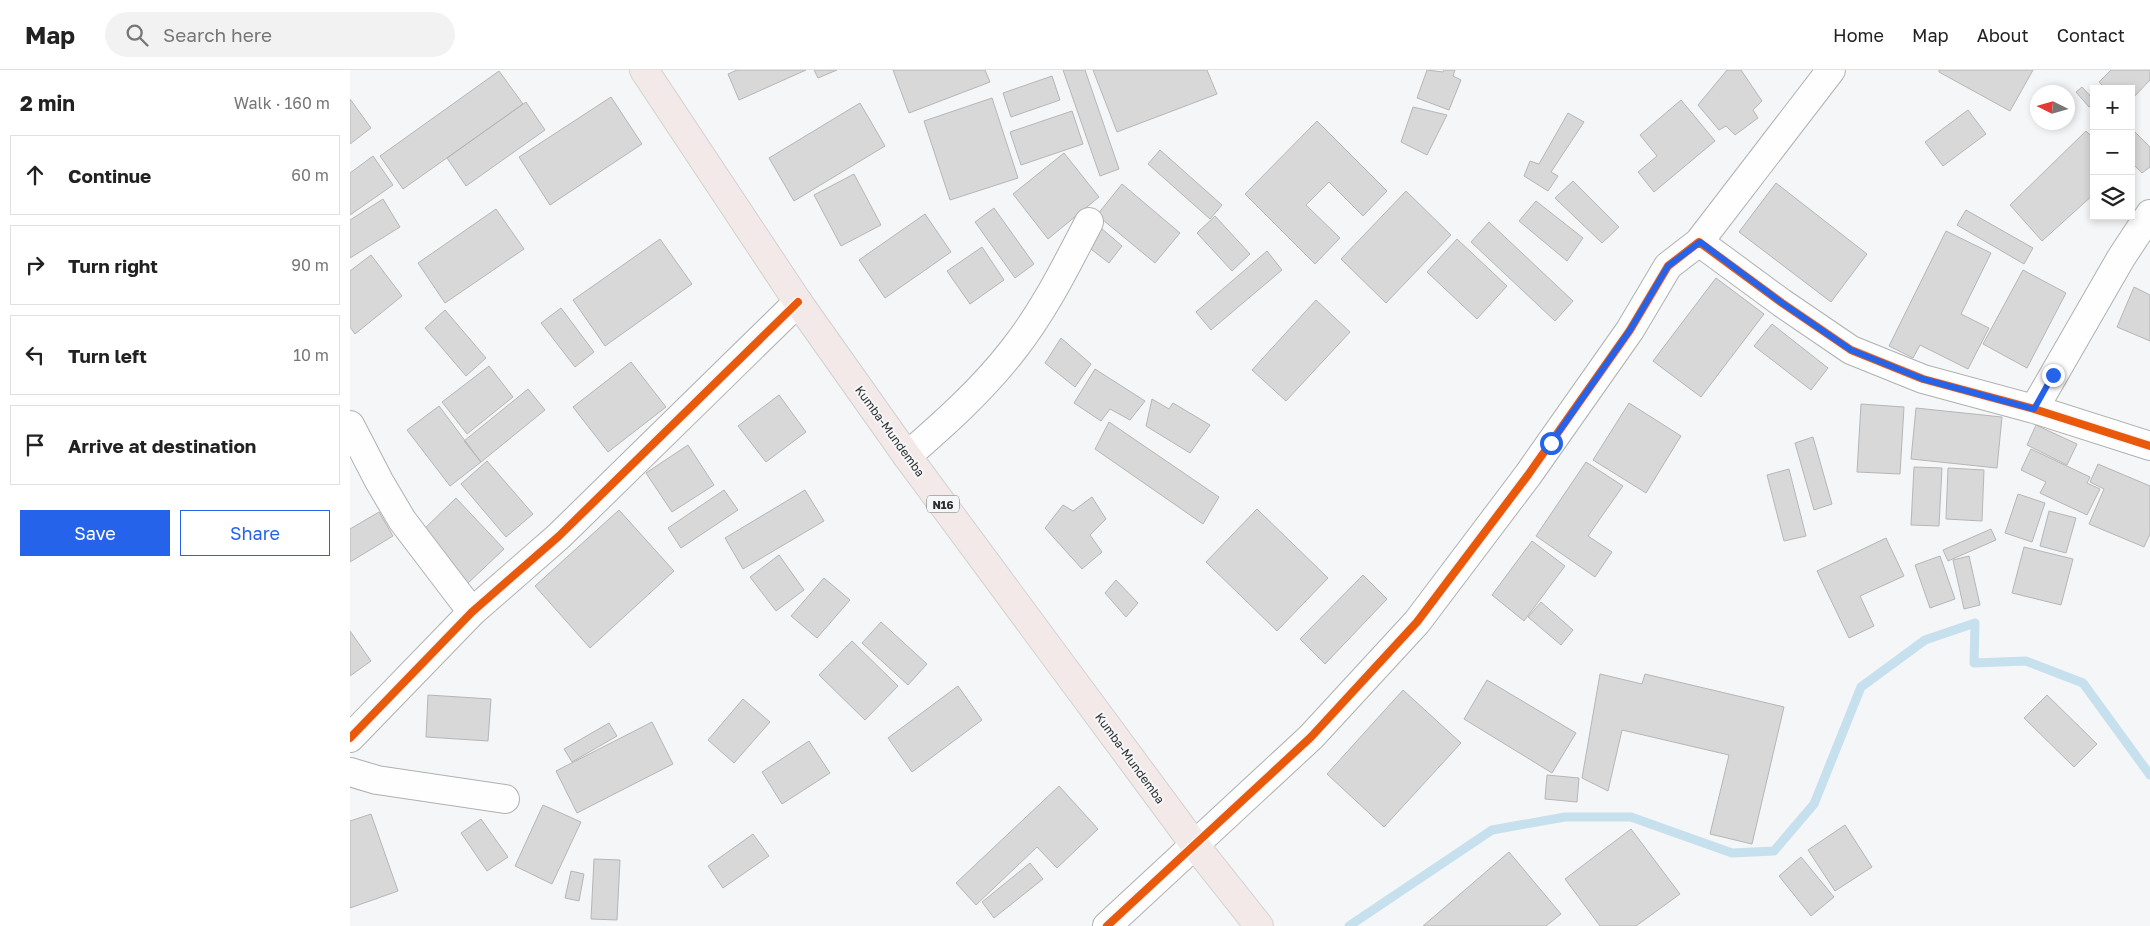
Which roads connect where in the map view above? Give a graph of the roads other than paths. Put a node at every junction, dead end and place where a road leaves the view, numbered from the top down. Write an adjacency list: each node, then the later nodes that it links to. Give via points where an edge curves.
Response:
1 (644, 70): 6 (highway, Kumba-Mundemba / N16)
2 (1831, 70): 5 (street)
3 (2150, 214): 7 (street)
4 (1089, 222): 10 (street, via 1056,286 1014,350 965,405)
5 (1700, 242): 7 (street, via 1851,350 1923,379); 15 (street, via 1668,266 1630,330 1528,475 1416,622 1311,737)
6 (798, 302): 10 (highway, Kumba-Mundemba / N16); 11 (street, via 559,536)
7 (2034, 409): 9 (street)
8 (350, 425): 11 (street, via 402,520)
9 (2150, 446)
10 (907, 456): 15 (highway, Kumba-Mundemba / N16)
11 (472, 612): 12 (street)
12 (350, 738)
13 (350, 772): 14 (street, via 377,780)
14 (505, 799)
15 (1194, 844): 16 (street); 17 (highway, Kumba-Mundemba / N16)
16 (1107, 926)
17 (1259, 926)

